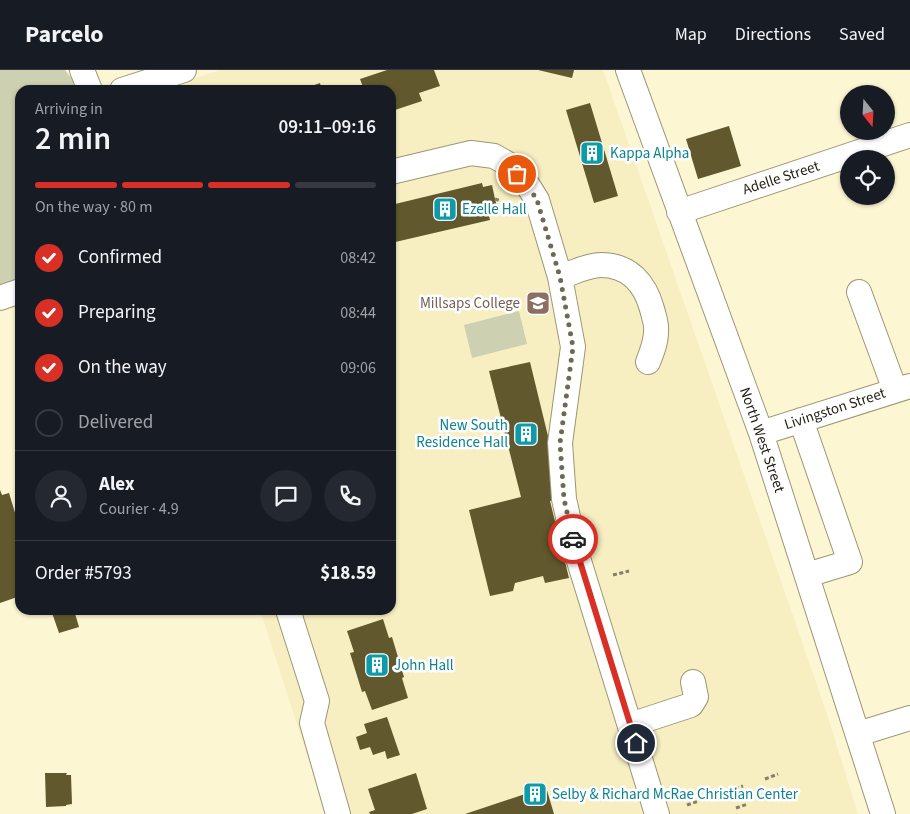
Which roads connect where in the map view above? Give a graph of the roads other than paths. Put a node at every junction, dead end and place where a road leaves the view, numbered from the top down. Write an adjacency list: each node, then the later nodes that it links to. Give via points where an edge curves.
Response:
1 (82, 70): 4 (street)
2 (184, 70): 5 (street)
3 (628, 70): 8 (street, North West Street)
4 (88, 85)
5 (138, 85)
6 (910, 135): 8 (street, Adelle Street)
7 (396, 171): 9 (street, via 471,153 494,156 508,164 537,200)
8 (680, 212): 16 (street, North West Street)
9 (560, 277): 13 (street, via 602,265 627,272 641,283 650,300 656,325); 21 (street, via 573,347 560,443 564,499 575,548)
10 (859, 292): 14 (street)
11 (15, 293): 12 (street)
12 (0, 298)
13 (648, 362)
14 (903, 388): 15 (street, Livingston Street)
15 (801, 420): 16 (street, Livingston Street); 17 (street, via 850,562)
16 (760, 433): 17 (street, North West Street)
17 (807, 575): 22 (street, North West Street)
18 (290, 615): 23 (street, via 317,701 312,723)
19 (693, 682): 21 (street, via 696,697 691,705)
20 (910, 718): 22 (street)
21 (630, 725): 24 (street)
22 (858, 734): 25 (street, North West Street)
23 (338, 814)
24 (657, 814)
25 (883, 814)

